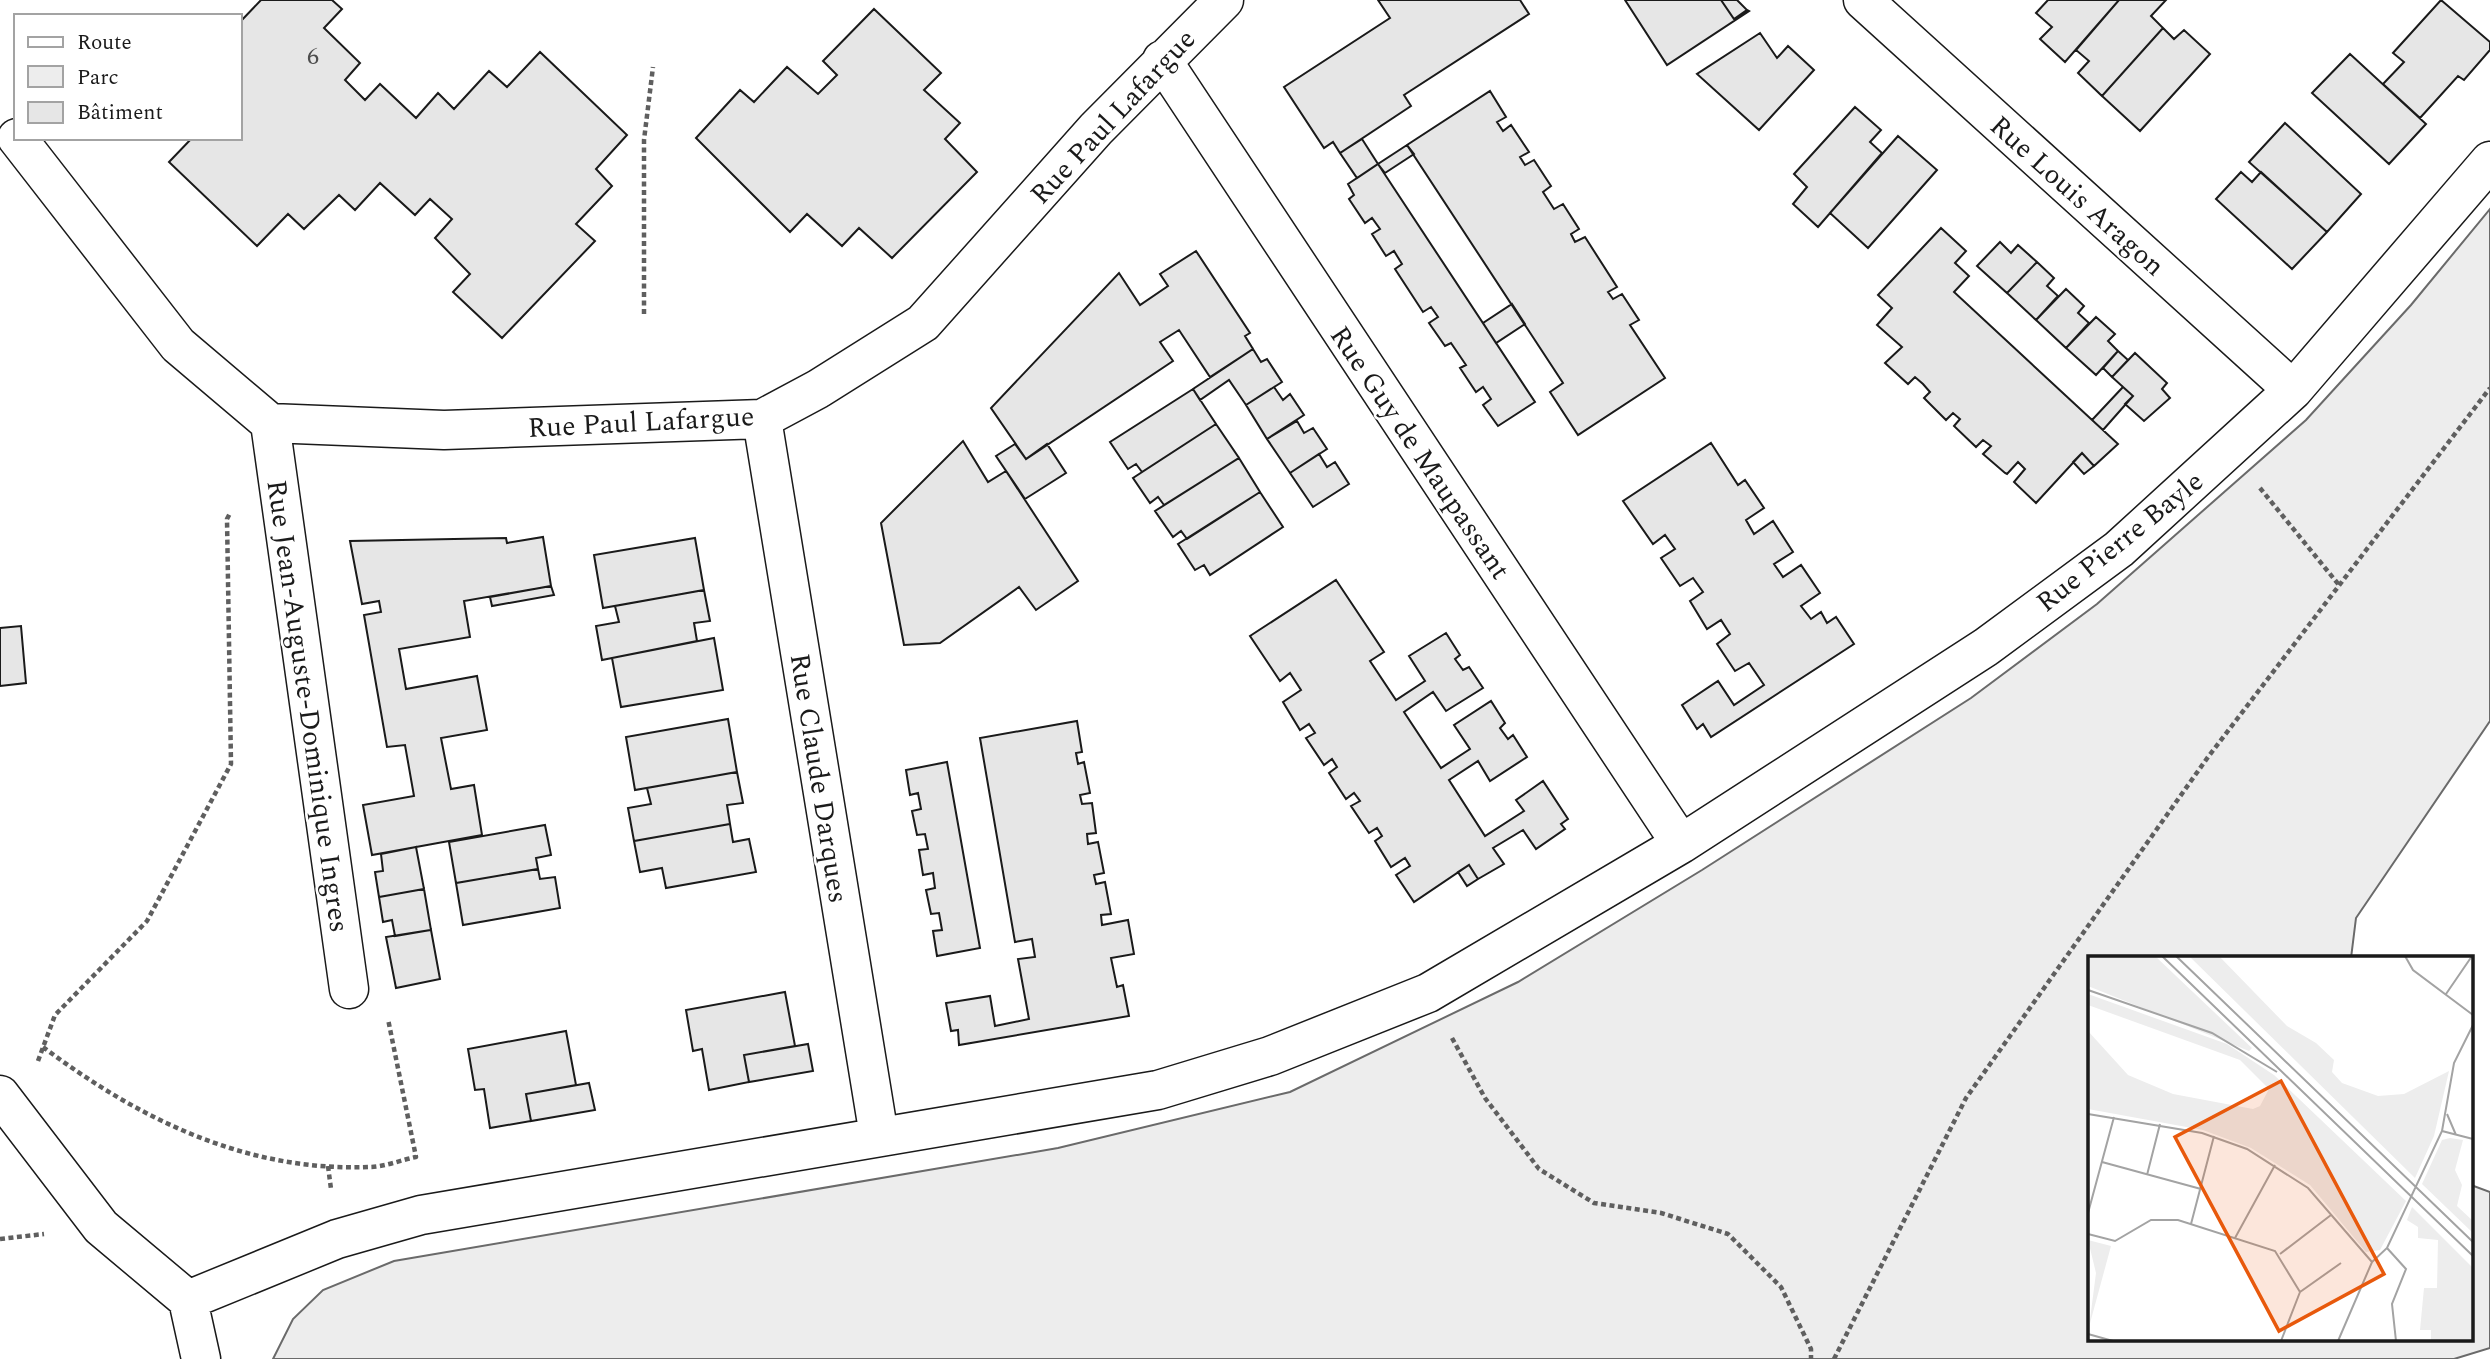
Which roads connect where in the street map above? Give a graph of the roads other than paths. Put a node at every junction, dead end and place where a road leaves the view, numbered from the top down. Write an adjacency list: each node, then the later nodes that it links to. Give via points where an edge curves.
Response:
1 (1224, 0): 3 (street, Rue Paul Lafargue)
2 (1863, 0): 8 (street, Rue Louis Aragon)
3 (1162, 60): 9 (street, Rue Paul Lafargue, via 923,323); 11 (street, Rue Guy de Maupassant)
4 (0, 116): 5 (street)
5 (14, 134)
6 (18, 140): 10 (street, via 178,345)
7 (2490, 161): 8 (street, Rue Pierre Bayle)
8 (2293, 390): 11 (street, Rue Pierre Bayle, via 2119,549 1986,647)
9 (762, 419): 10 (street, Rue Paul Lafargue, via 444,430); 14 (street, Rue Claude Darques)
10 (270, 423): 12 (street, Rue Jean-Auguste-Dominique Ingres)
11 (1681, 844): 14 (street, Rue Pierre Bayle, via 1428,993 1270,1056 1158,1090)
12 (349, 989)
13 (9, 1107): 15 (street, via 101,1227)
14 (879, 1136): 15 (street, Rue Pierre Bayle, via 421,1215 337,1239)
15 (188, 1300): 16 (street)
16 (201, 1359)

